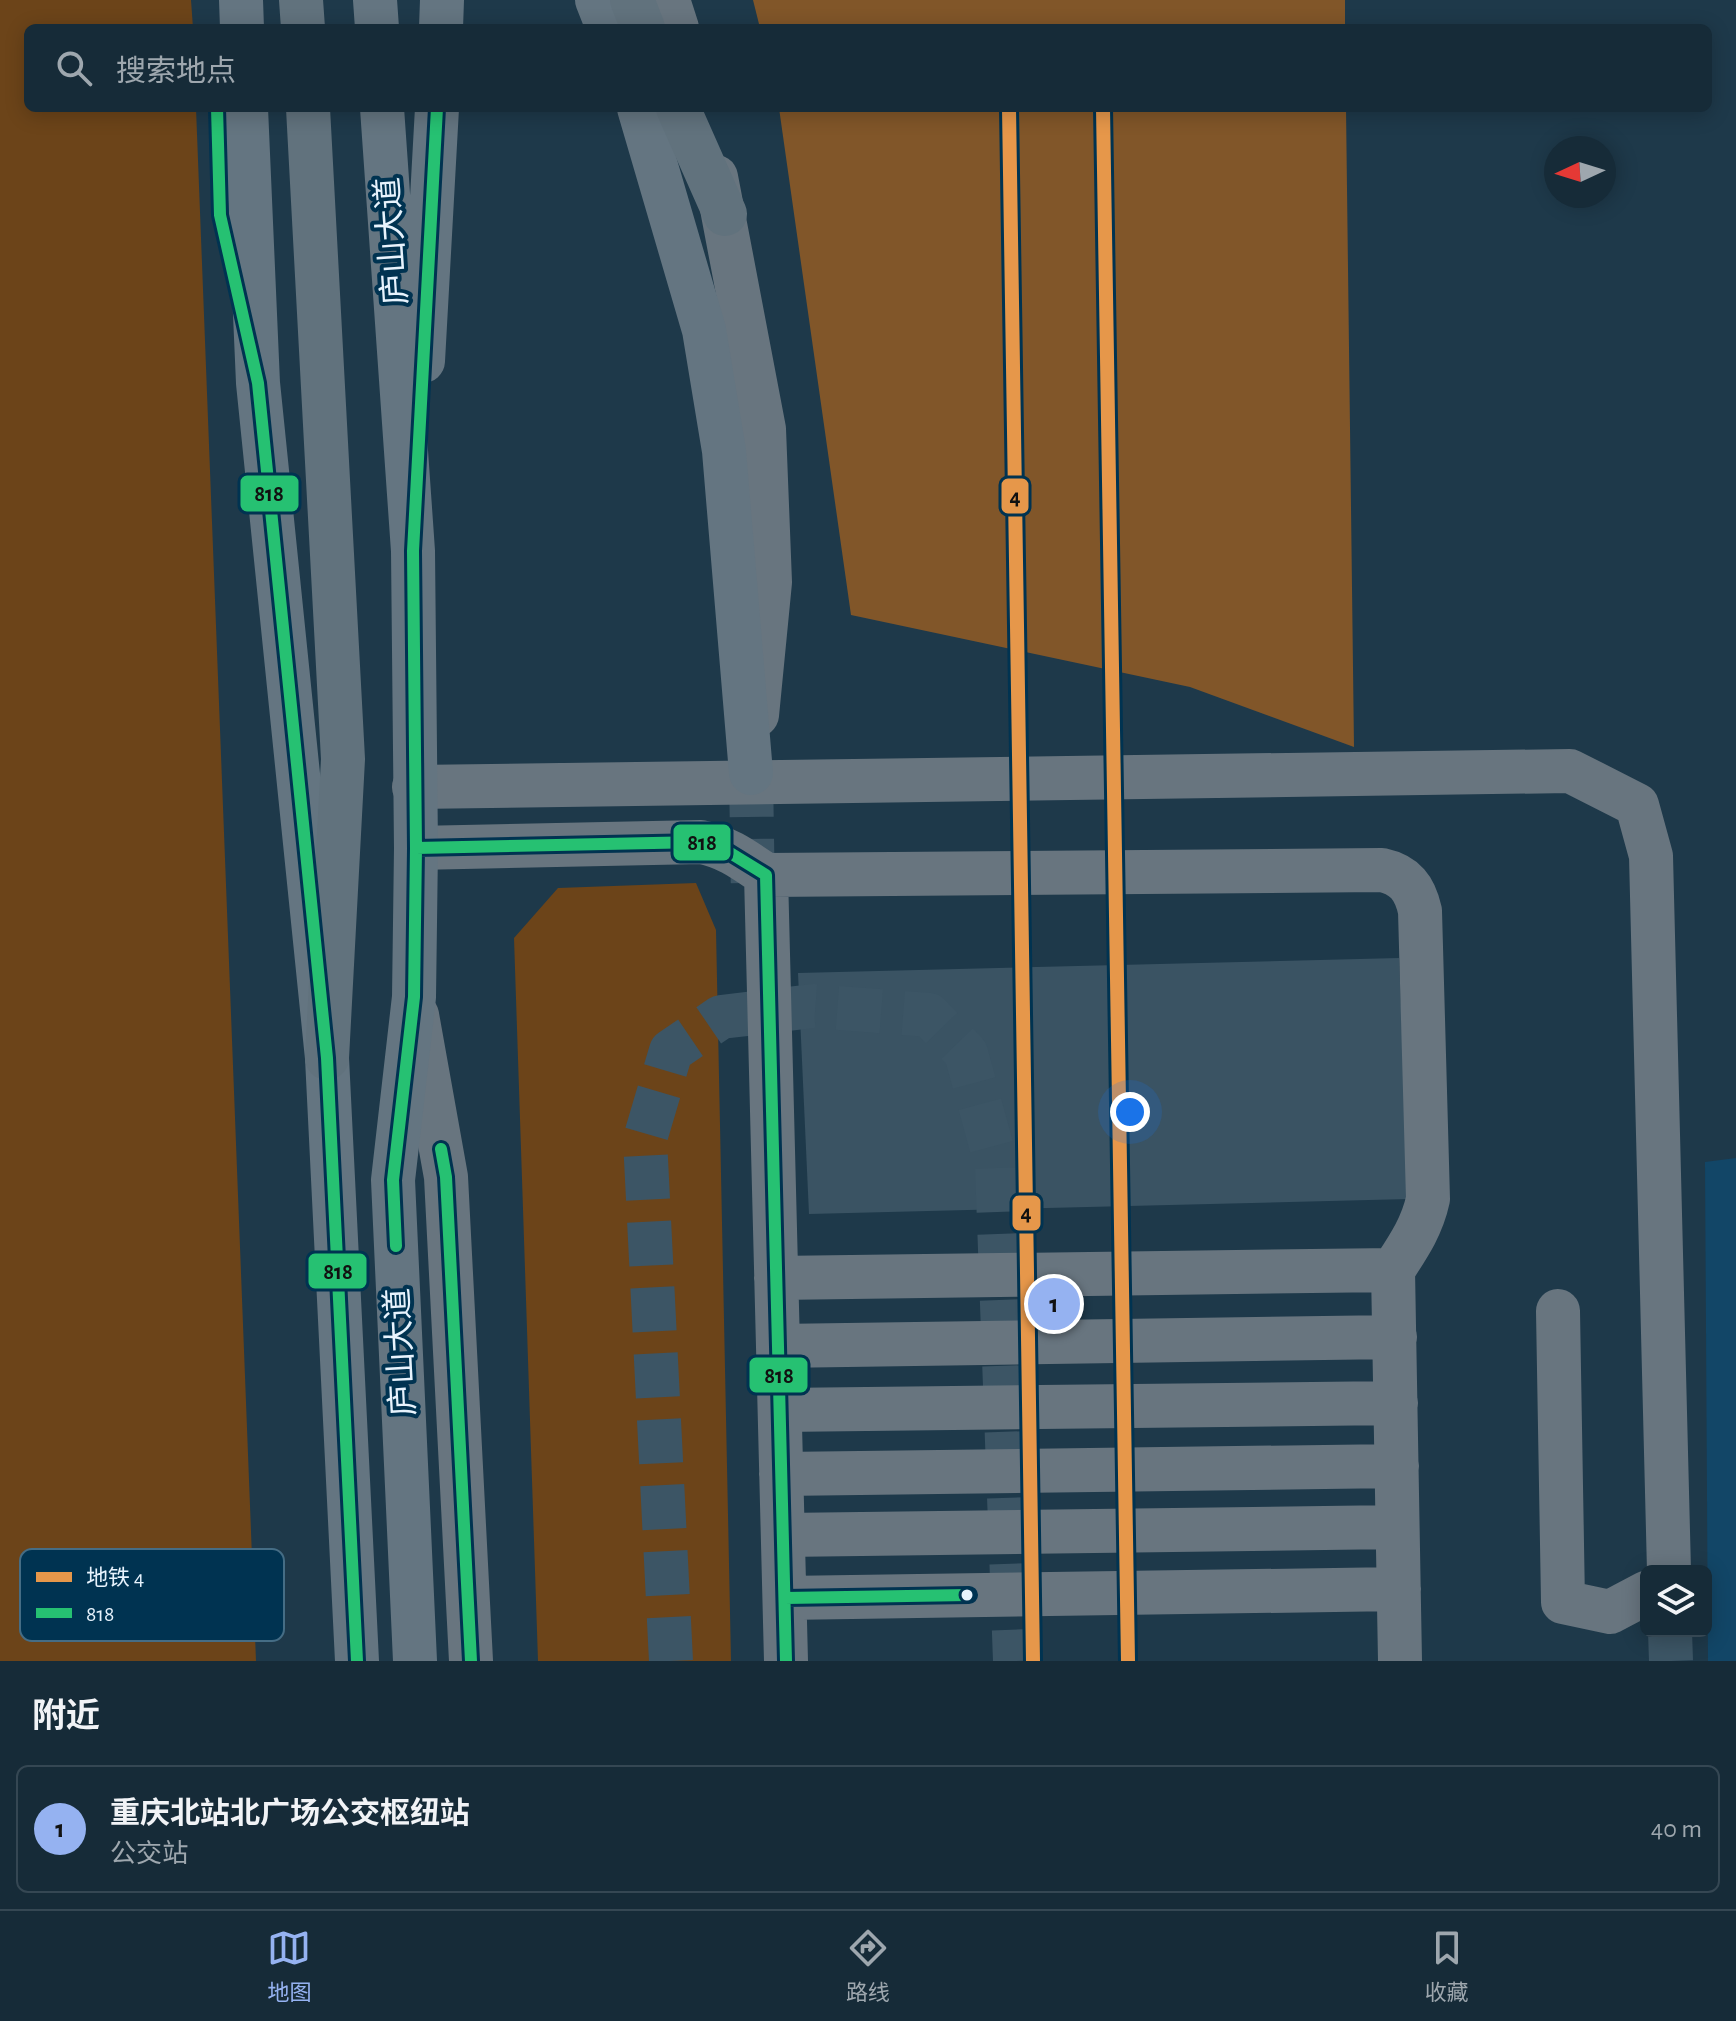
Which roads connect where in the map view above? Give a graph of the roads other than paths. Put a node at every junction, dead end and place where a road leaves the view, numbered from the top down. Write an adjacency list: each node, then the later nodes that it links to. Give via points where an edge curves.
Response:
1 (213, 0): 9 (main road)
2 (241, 0): 10 (main road)
3 (301, 0): 11 (highway)
4 (375, 0): 12 (main road)
5 (442, 0): 13 (main road)
6 (597, 0): 14 (main road)
7 (632, 0): 15 (highway)
8 (668, 0): 16 (street)
9 (214, 24)
10 (242, 24)
11 (303, 24)
12 (377, 24)
13 (441, 24)
14 (606, 24)
15 (641, 24)
16 (676, 24)
17 (217, 112): 26 (main road, via 220,215)
18 (246, 112): 26 (main road, 庐山大道)
19 (308, 112): 33 (highway, via 343,759)
20 (382, 112): 27 (main road, 庐山大道)
21 (437, 112): 27 (main road)
22 (640, 112): 28 (main road, via 704,330 724,451)
23 (680, 112): 25 (highway)
24 (701, 112): 25 (street)
25 (725, 214): 28 (street, via 764,429 770,582)
26 (258, 383): 33 (main road, 庐山大道)
27 (413, 551): 29 (main road, 庐山大道)
28 (751, 773)
29 (414, 787): 30 (main road, 庐山大道); 45 (street, via 1570,771 1637,805 1651,856)
30 (416, 848): 31 (street, via 701,842 719,845); 32 (main road, 庐山大道)
31 (766, 875): 34 (street, via 1396,873 1416,895 1420,911 1428,1199 1417,1234); 35 (street)
32 (414, 997): 50 (main road, 庐山大道, via 393,1180); 51 (street, 庐山大道, via 446,1177)
33 (327, 1058): 49 (main road, 庐山大道)
34 (1393, 1270): 35 (street); 37 (street)
35 (776, 1278): 38 (street)
36 (1558, 1311): 47 (street, via 1563,1602 1610,1612)
37 (1395, 1337): 38 (street); 39 (street)
38 (778, 1346): 40 (street)
39 (1396, 1403): 40 (street); 41 (street)
40 (780, 1410): 42 (street)
41 (1397, 1466): 42 (street); 43 (street)
42 (781, 1474): 44 (street)
43 (1397, 1527): 44 (street); 46 (street)
44 (783, 1535): 48 (street)
45 (1669, 1565)
46 (1399, 1589): 48 (street); 53 (street)
47 (1640, 1596)
48 (785, 1598): 52 (street)
49 (357, 1661)
50 (415, 1661)
51 (471, 1661)
52 (786, 1661)
53 (1400, 1661)

